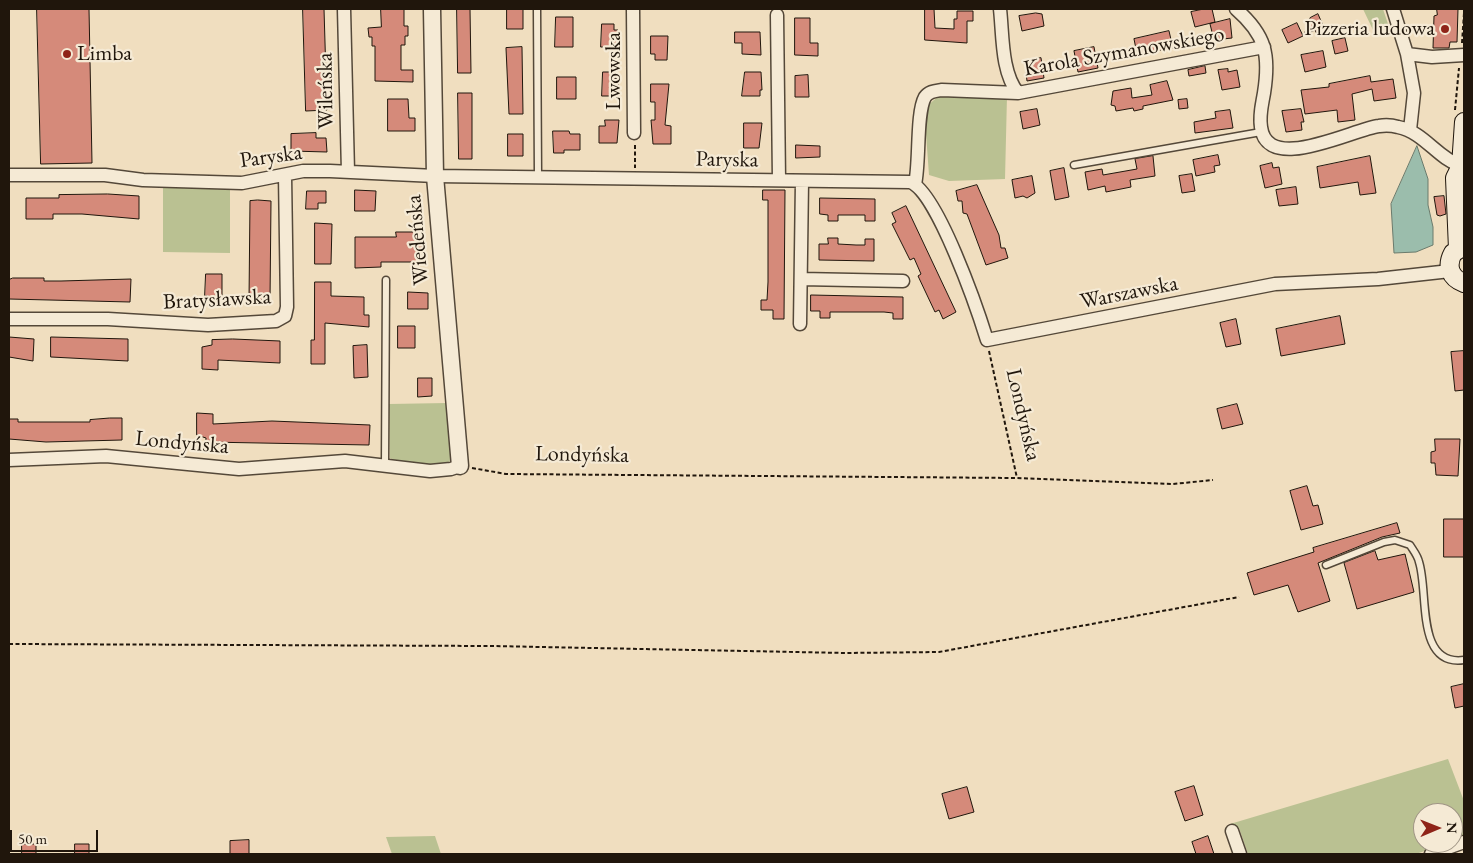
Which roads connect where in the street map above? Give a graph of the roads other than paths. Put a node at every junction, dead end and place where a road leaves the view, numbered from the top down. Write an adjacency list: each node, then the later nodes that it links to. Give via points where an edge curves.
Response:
1 (344, 9): 19 (street, Wileńska)
2 (432, 9): 22 (street, Wiedeńska)
3 (537, 9): 23 (lane)
4 (633, 9): 15 (street, Lwowska)
5 (1000, 9): 12 (street, Karola Szymanowskiego, via 1009,77)
6 (1236, 9): 9 (street, via 1247,19)
7 (1393, 9): 10 (street)
8 (777, 15): 24 (street)
9 (1264, 47): 12 (street, Karola Szymanowskiego); 16 (street, via 1268,71 1260,118)
10 (1407, 54): 11 (street, via 1432,57); 14 (street, via 1414,94)
11 (1464, 55)
12 (1018, 93): 26 (street, via 931,92 925,98 922,111)
13 (1464, 122): 18 (main road)
14 (1410, 130): 16 (street, via 1379,126 1286,150 1273,146); 18 (street)
15 (634, 132)
16 (1261, 132): 17 (lane)
17 (1074, 164)
18 (1463, 170): 27 (main road, via 1454,178)
19 (348, 172): 21 (street, Paryska, via 309,171); 22 (street, Paryska)
20 (9, 175): 21 (street, Paryska, via 105,175 143,180 242,183)
21 (285, 175): 32 (street, Bratysławska, via 287,307 285,316 276,321 208,325)
22 (435, 176): 23 (street, Paryska); 36 (street, Wiedeńska)
23 (538, 177): 24 (street, Paryska)
24 (779, 180): 25 (street, Paryska)
25 (802, 180): 26 (street, Paryska); 28 (street)
26 (915, 184): 31 (street, Warszawska, via 956,254 987,340 1275,284)
27 (1461, 248): 31 (main road, via 1450,259)
28 (801, 279): 30 (street); 33 (street)
29 (386, 280): 35 (lane)
30 (904, 281)
31 (1460, 281)
32 (9, 318)
33 (800, 324)
34 (9, 460): 35 (street, Londyńska, via 106,456 238,469 345,461)
35 (385, 466): 36 (street, Londyńska, via 430,471)
36 (460, 466)
37 (1326, 565): 38 (lane, via 1384,542 1395,540 1410,545 1419,561 1431,644 1440,656 1451,662)
38 (1464, 660)
39 (1232, 831): 41 (street)
40 (1464, 842): 42 (street)
41 (1240, 854)
42 (1431, 854)

